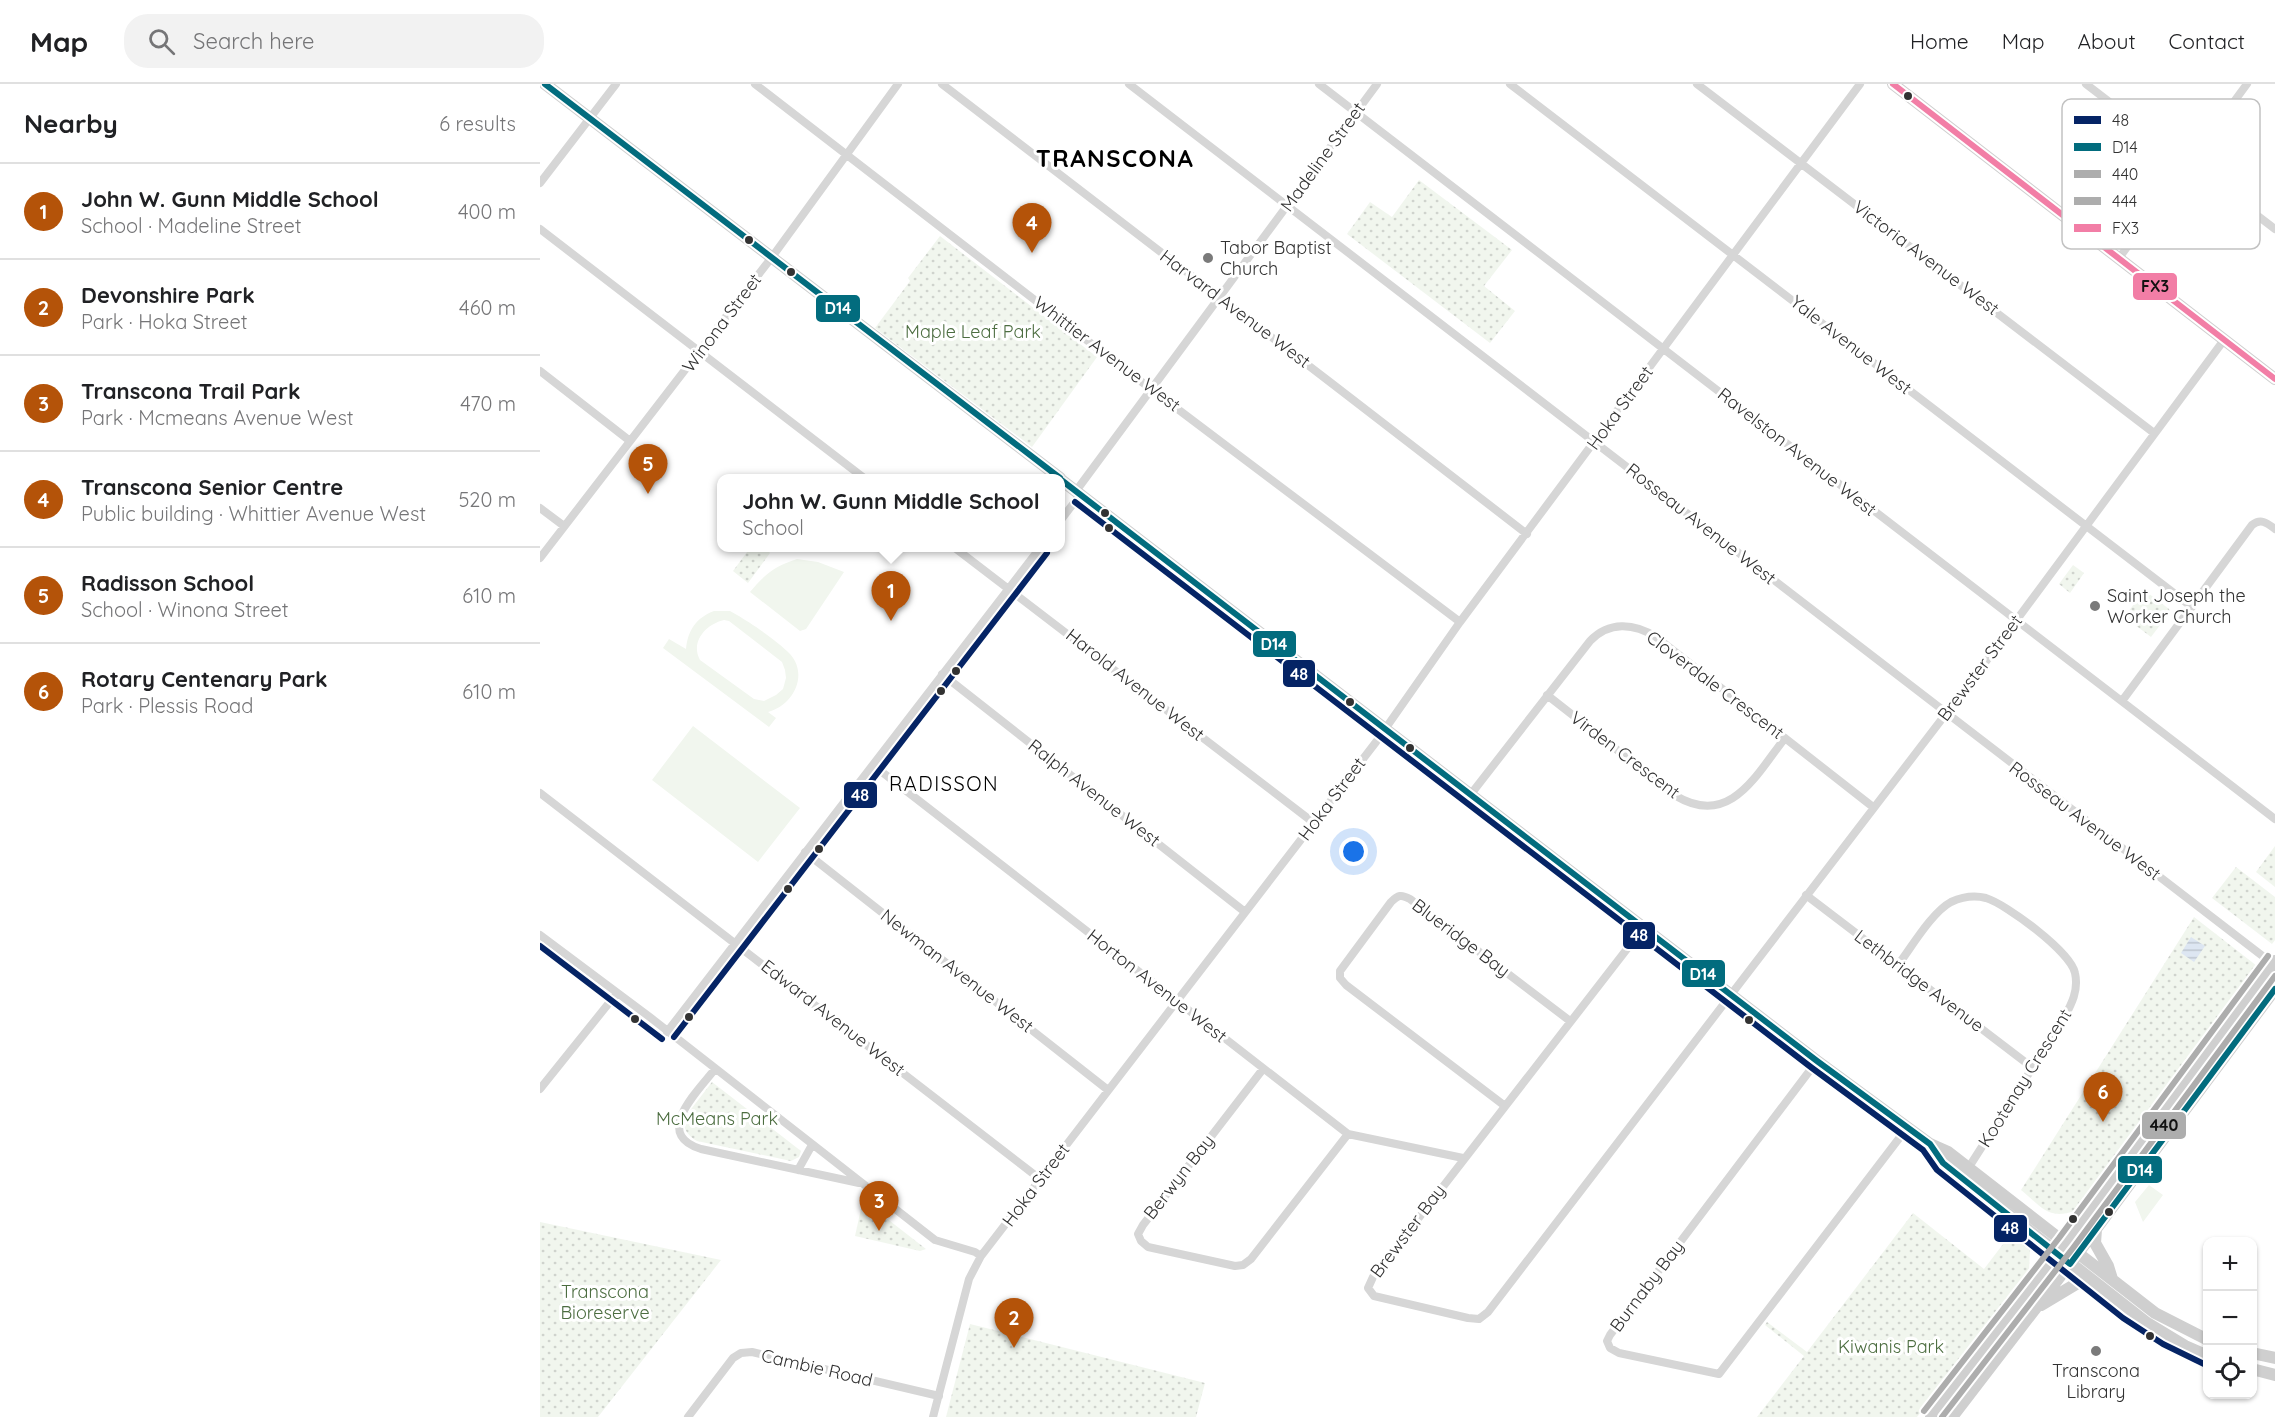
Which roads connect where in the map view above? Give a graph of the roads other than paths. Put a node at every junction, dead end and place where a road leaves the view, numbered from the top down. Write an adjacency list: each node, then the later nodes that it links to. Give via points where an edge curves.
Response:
1 (546, 84): 18 (street)
2 (616, 84): 18 (street)
3 (755, 84): 19 (street, Whittier Avenue West)
4 (898, 84): 19 (street, Winona Street)
5 (942, 84): 32 (street, Harvard Avenue West)
6 (1129, 84): 22 (street, Rosseau Avenue West)
7 (1319, 84): 17 (street, Ravelston Avenue West)
8 (1377, 84): 17 (street, Madeline Street)
9 (1510, 84): 29 (street, Yale Avenue West)
10 (1697, 84): 20 (street, Victoria Avenue West)
11 (1860, 84): 20 (street, Hoka Street)
12 (1893, 84): 23 (street)
13 (2086, 84): 15 (street)
14 (2247, 84): 16 (street)
15 (2106, 99)
16 (2236, 99)
17 (1356, 112): 22 (street, Madeline Street); 34 (street, Ravelston Avenue West)
18 (590, 118): 21 (street); 30 (street)
19 (846, 154): 30 (street, Winona Street); 38 (street, Whittier Avenue West)
20 (1801, 163): 29 (street, Hoka Street); 39 (street, Victoria Avenue West)
21 (540, 183)
22 (1287, 206): 32 (street, Madeline Street); 41 (street, Rosseau Avenue West)
23 (2062, 214)
24 (2260, 217): 26 (street)
25 (540, 229): 35 (street)
26 (2275, 229)
27 (2107, 249): 31 (street)
28 (2126, 249): 31 (street)
29 (1733, 255): 34 (street, Hoka Street); 48 (street, Yale Avenue West)
30 (772, 257): 35 (street, Winona Street); 43 (street)
31 (2119, 258): 33 (street)
32 (1220, 297): 38 (street, Madeline Street); 51 (street, Harvard Avenue West)
33 (2224, 340): 37 (street); 39 (street, Brewster Street)
34 (1664, 349): 41 (street, Hoka Street); 57 (street, Ravelston Avenue West)
35 (699, 353): 40 (street, Winona Street); 42 (street)
36 (540, 371): 40 (street)
37 (2275, 380)
38 (1153, 390): 45 (street, Madeline Street); 58 (street, Whittier Avenue West)
39 (2154, 433): 48 (street, Brewster Street)
40 (630, 441): 49 (street, Winona Street)
41 (1595, 442): 51 (street, Hoka Street); 62 (street, Rosseau Avenue West)
42 (859, 474)
43 (1054, 474)
44 (1065, 483): 45 (street)
45 (1078, 493): 47 (street, Madeline Street); 63 (street)
46 (540, 508): 49 (street)
47 (1065, 513)
48 (2085, 525): 56 (street, Yale Avenue West); 57 (street, Brewster Street)
49 (564, 526): 54 (street, Winona Street)
50 (2275, 529): 56 (street, via 2265,522 2252,525)
51 (1527, 534): 58 (street, Hoka Street)
52 (960, 552): 55 (street, Harold Avenue West)
53 (1037, 552): 55 (street)
54 (540, 558)
55 (1008, 588): 59 (street); 70 (street, Harold Avenue West)
56 (2192, 607): 61 (street)
57 (2016, 620): 61 (street, Ravelston Avenue West); 62 (street, Brewster Street)
58 (1460, 622): 63 (street, Hoka Street)
59 (942, 674): 65 (street); 73 (street, Ralph Avenue West)
60 (1547, 695): 64 (street, Virden Crescent, via 1676,796 1705,807 1740,794); 64 (street, Cloverdale Crescent, via 1598,633 1606,628 1638,628 1656,637); 67 (street, Cloverdale Crescent)
61 (2122, 701): 69 (street, Ravelston Avenue West)
62 (1946, 714): 68 (street, Brewster Street); 77 (street, Rosseau Avenue West)
63 (1385, 728): 67 (street); 70 (street, Hoka Street)
64 (1785, 738): 68 (street, Cloverdale Crescent)
65 (873, 765): 71 (street); 82 (street, Horton Avenue West)
66 (540, 793): 76 (street, Edward Avenue West)
67 (1471, 794): 74 (street)
68 (1873, 807): 72 (street, Brewster Street)
69 (2275, 819)
70 (1314, 823): 73 (street, Hoka Street)
71 (805, 852): 76 (street); 90 (street, Newman Avenue West)
72 (1806, 894): 78 (street, Lethbridge Avenue); 81 (street, Brewster Street)
73 (1245, 912): 82 (street, Hoka Street)
74 (1644, 927): 81 (street); 83 (street, Brewster Bay)
75 (540, 935): 80 (street)
76 (735, 942): 84 (street); 99 (street, Edward Avenue West)
77 (2274, 962): 102 (street)
78 (1898, 965): 86 (street, Lethbridge Avenue); 86 (street, Kootenay Crescent, via 1937,913 1949,903 1970,896 1998,902 2040,934 2069,960 2075,971 2076,988 2063,1020)
79 (2275, 989): 101 (street)
80 (617, 993): 84 (street); 89 (street)
81 (1731, 993): 85 (street); 96 (street, Brewster Bay, via 1488,1312 1479,1319 1468,1318 1374,1296 1368,1288 1372,1277)
82 (1177, 1001): 88 (street, Horton Avenue West); 90 (street, Hoka Street)
83 (1570, 1021): 91 (street, Brewster Bay); 91 (street, Blueridge Bay, via 1410,899 1398,895 1391,902 1344,964 1340,978)
84 (667, 1032): 87 (street)
85 (1817, 1061): 92 (street); 92 (street, Burnaby Bay, via 1610,1335 1610,1348 1719,1374)
86 (2033, 1068): 97 (street, Kootenay Crescent)
87 (715, 1069): 95 (street); 98 (street, via 680,1117 684,1140 701,1149)
88 (1263, 1069): 93 (street, Horton Avenue West); 93 (street, Berwyn Bay, via 1143,1225 1138,1234 1148,1247 1243,1265)
89 (540, 1089)
90 (1108, 1090): 99 (street, Hoka Street)
91 (1504, 1106): 96 (street, Brewster Bay)
92 (1907, 1128): 94 (street)
93 (1348, 1134): 96 (street, Horton Avenue West)
94 (1930, 1144): 97 (street); 103 (street, via 1942,1163)
95 (812, 1145): 98 (street); 100 (street)
96 (1463, 1158)
97 (1969, 1167): 102 (street)
98 (798, 1170): 100 (street)
99 (1040, 1179): 105 (street, Hoka Street)
100 (862, 1184): 105 (street, via 934,1240)
101 (2096, 1229): 104 (street); 107 (street, via 2095,1243)
102 (2066, 1243): 103 (street); 104 (street)
103 (2058, 1253): 106 (street); 119 (street)
104 (2078, 1253): 106 (street); 107 (street)
105 (981, 1256): 116 (street, Hoka Street, via 969,1279)
106 (2070, 1264): 108 (street); 109 (street)
107 (2113, 1280): 110 (street, via 2155,1313)
108 (2092, 1281): 109 (street, via 2081,1281); 111 (street, via 2147,1323)
109 (2035, 1309): 120 (street)
110 (2203, 1337)
111 (2203, 1354)
112 (2257, 1354): 113 (street)
113 (2275, 1358)
114 (2257, 1370): 115 (street)
115 (2275, 1375)
116 (939, 1396): 117 (street, Cambie Road, via 752,1352 733,1358); 118 (street, Hoka Street)
117 (688, 1417)
118 (933, 1417)
119 (1931, 1417)
120 (1952, 1417)

